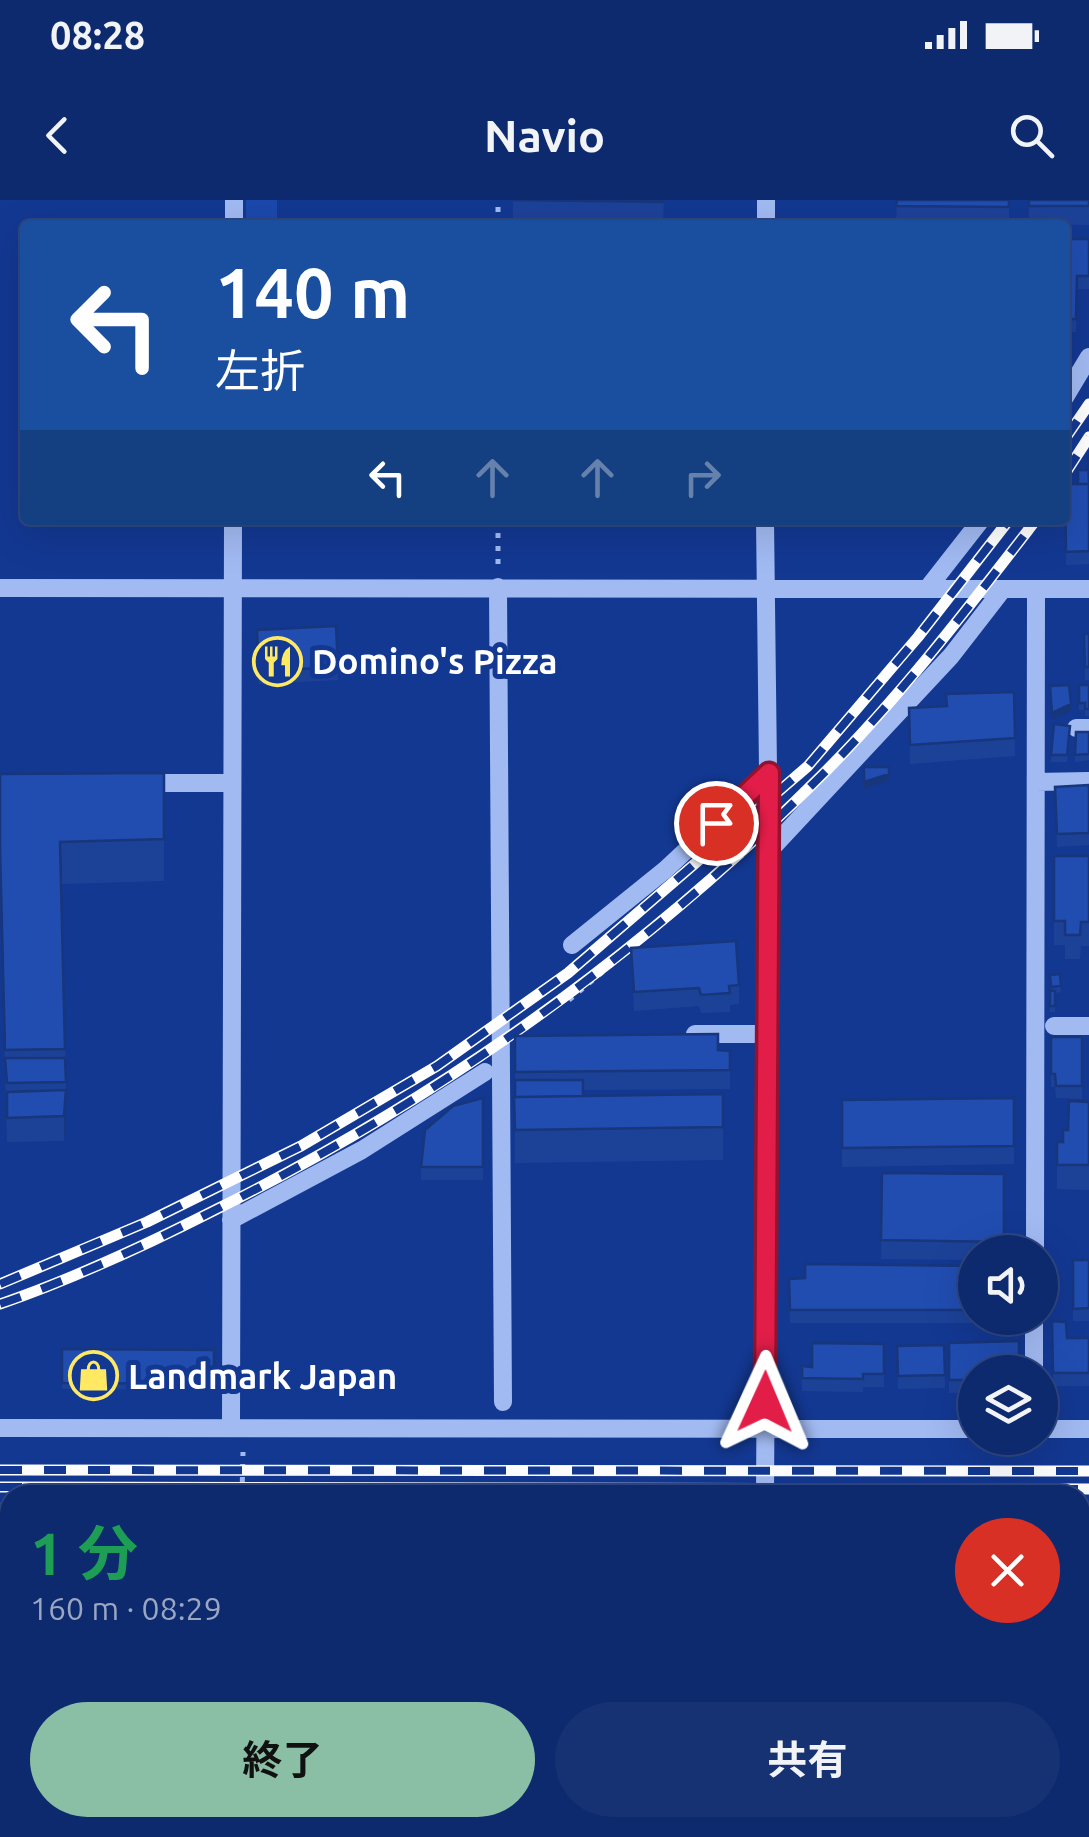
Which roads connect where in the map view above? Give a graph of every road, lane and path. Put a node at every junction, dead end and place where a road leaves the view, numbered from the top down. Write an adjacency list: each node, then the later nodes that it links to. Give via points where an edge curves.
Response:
1 (1089, 357): 2 (street)
2 (1070, 389)
3 (232, 525): 7 (street)
4 (498, 525): 8 (path)
5 (765, 525): 10 (street)
6 (977, 525): 11 (street)
7 (232, 586): 8 (street); 9 (street); 19 (street)
8 (498, 587): 10 (street); 31 (street)
9 (0, 588)
10 (766, 588): 11 (street); 15 (street)
11 (927, 589): 12 (street)
12 (1004, 589): 13 (street); 21 (street, via 952,656)
13 (1036, 589): 14 (street); 17 (street)
14 (1089, 589)
15 (769, 773): 20 (street); 22 (street, via 665,870)
16 (1089, 781): 17 (street)
17 (1036, 782): 30 (street)
18 (116, 783): 19 (street)
19 (232, 784): 29 (street)
20 (769, 831): 21 (street); 23 (path)
21 (770, 851): 27 (street)
22 (572, 944)
23 (569, 1000)
24 (1054, 1026): 25 (street)
25 (1089, 1026)
26 (678, 1034): 27 (street)
27 (768, 1034): 37 (street)
28 (485, 1072): 29 (street, via 362,1150)
29 (231, 1220): 33 (street)
30 (1034, 1235)
31 (503, 1402)
32 (0, 1428): 33 (street)
33 (237, 1428): 37 (street); 38 (path)
34 (958, 1429): 37 (street)
35 (1058, 1429): 36 (street)
36 (1089, 1429)
37 (765, 1430): 39 (street)
38 (241, 1485)
39 (765, 1485)

